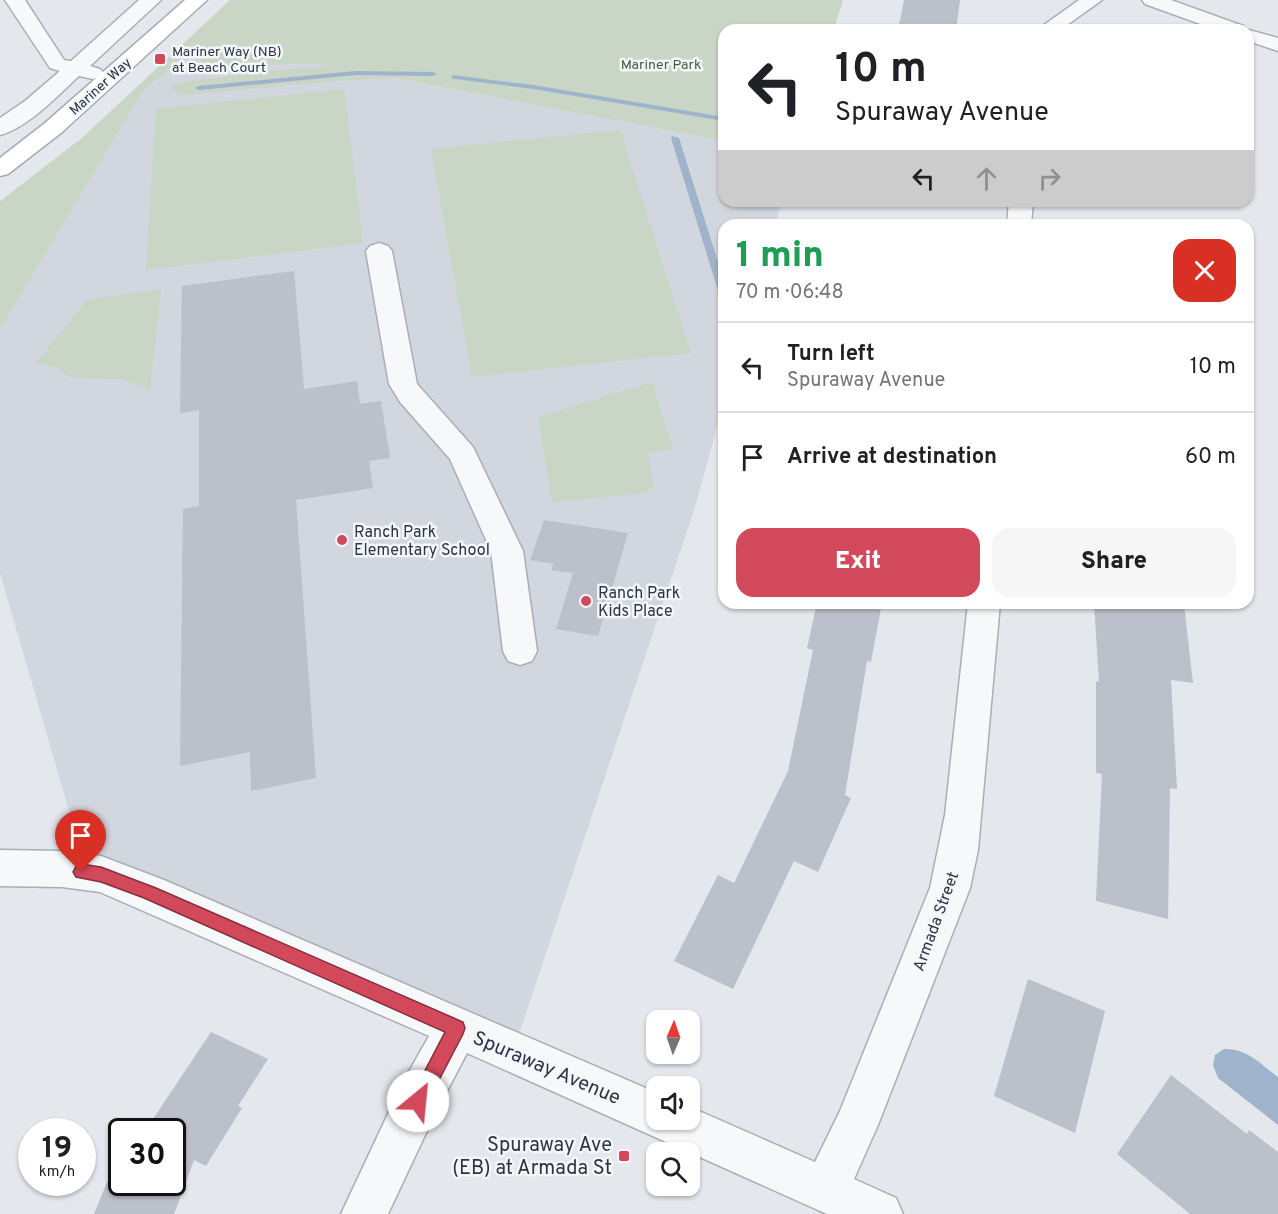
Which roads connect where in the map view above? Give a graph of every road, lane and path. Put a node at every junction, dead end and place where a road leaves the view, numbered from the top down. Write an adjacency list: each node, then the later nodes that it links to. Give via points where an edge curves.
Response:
1 (15, 0): 10 (street, via 57,64)
2 (151, 0): 10 (street)
3 (197, 0): 11 (main road, Mariner Way)
4 (1092, 0): 6 (street)
5 (1152, 0): 7 (street)
6 (1056, 24)
7 (1219, 24)
8 (1254, 36): 9 (street)
9 (1278, 45)
10 (75, 67): 11 (street); 12 (street, via 33,106)
11 (109, 78): 13 (main road, Mariner Way, via 54,128)
12 (0, 128)
13 (0, 169)
14 (379, 251): 16 (street, via 403,384 463,454 507,550)
15 (983, 609): 21 (street, Armada Street, via 964,815 950,888 856,1125)
16 (520, 651)
17 (0, 868): 18 (street, Spuraway Avenue, via 101,874)
18 (457, 1028): 19 (street, Spuraway Avenue); 22 (street)
19 (646, 1110)
20 (692, 1130): 21 (street)
21 (826, 1188): 23 (street)
22 (364, 1214)
23 (880, 1214)

